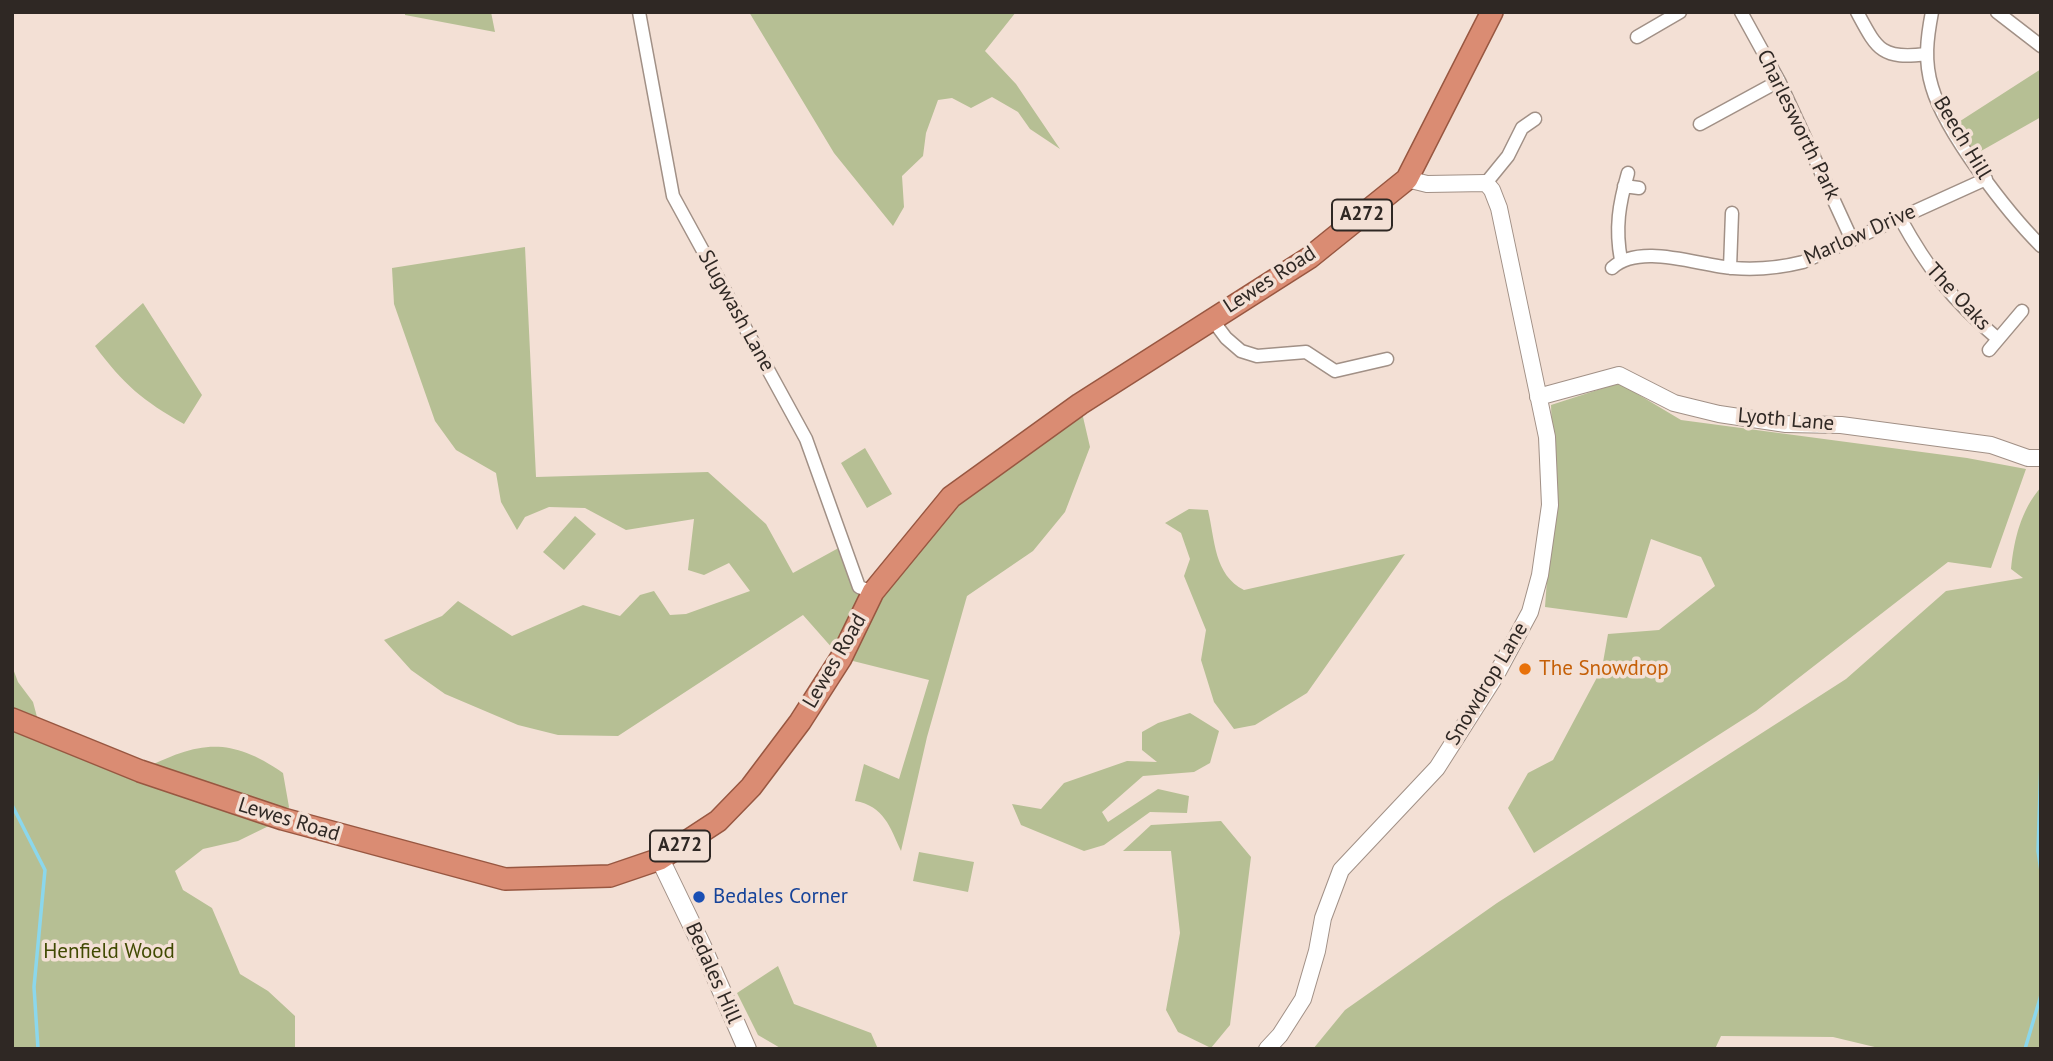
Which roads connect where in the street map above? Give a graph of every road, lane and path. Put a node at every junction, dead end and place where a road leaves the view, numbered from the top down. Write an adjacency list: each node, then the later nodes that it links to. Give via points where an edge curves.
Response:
1 (639, 12): 32 (street, Slugwash Lane, via 673,196 806,439 859,587)
2 (1492, 12): 15 (highway, Lewes Road / A272)
3 (1680, 12): 8 (street, via 1647,25)
4 (1741, 12): 11 (street, Charlesworth Park)
5 (1857, 12): 10 (street, via 1874,44 1887,55)
6 (1932, 12): 10 (street, Beech Hill)
7 (1997, 12): 9 (street, via 2028,34)
8 (1637, 37)
9 (2037, 48)
10 (1926, 54): 16 (street, Beech Hill, via 1932,90)
11 (1779, 81): 13 (street); 22 (street, Charlesworth Park)
12 (1535, 119): 17 (street, via 1522,128 1508,156)
13 (1700, 124)
14 (1628, 173): 18 (street, Marlow Drive)
15 (1408, 179): 17 (street, via 1426,184); 26 (highway, Lewes Road / A272, via 1309,258)
16 (1986, 179): 20 (street, Marlow Drive); 23 (street, Beech Hill)
17 (1486, 183): 30 (street, Snowdrop Lane, via 1499,208)
18 (1624, 186): 19 (street); 24 (street, Marlow Drive, via 1616,225 1616,264 1669,256)
19 (1639, 188)
20 (1900, 218): 22 (street, Marlow Drive); 27 (street, The Oaks, via 1942,285)
21 (1735, 220): 24 (street)
22 (1852, 240): 24 (street, Marlow Drive, via 1782,267)
23 (2040, 243)
24 (1730, 268)
25 (2022, 311): 27 (street, The Oaks)
26 (1211, 318): 29 (street, via 1236,346 1257,356 1306,352 1335,371); 32 (highway, Lewes Road / A272, via 951,497)
27 (1998, 339): 28 (street, The Oaks)
28 (1989, 350)
29 (1387, 359)
30 (1538, 397): 31 (street, Lyoth Lane, via 1619,375 1674,403 1720,414 1991,445); 36 (street, Snowdrop Lane, via 1546,437 1550,505 1530,612 1437,768 1341,870 1323,918 1303,999)
31 (2041, 458)
32 (873, 592): 34 (highway, Lewes Road / A272, via 841,659 751,788 718,821)
33 (12, 719): 34 (highway, Lewes Road / A272, via 140,771 283,818 505,879 610,876)
34 (660, 859): 35 (main road, Bedales Hill)
35 (747, 1049)
36 (1266, 1049)

